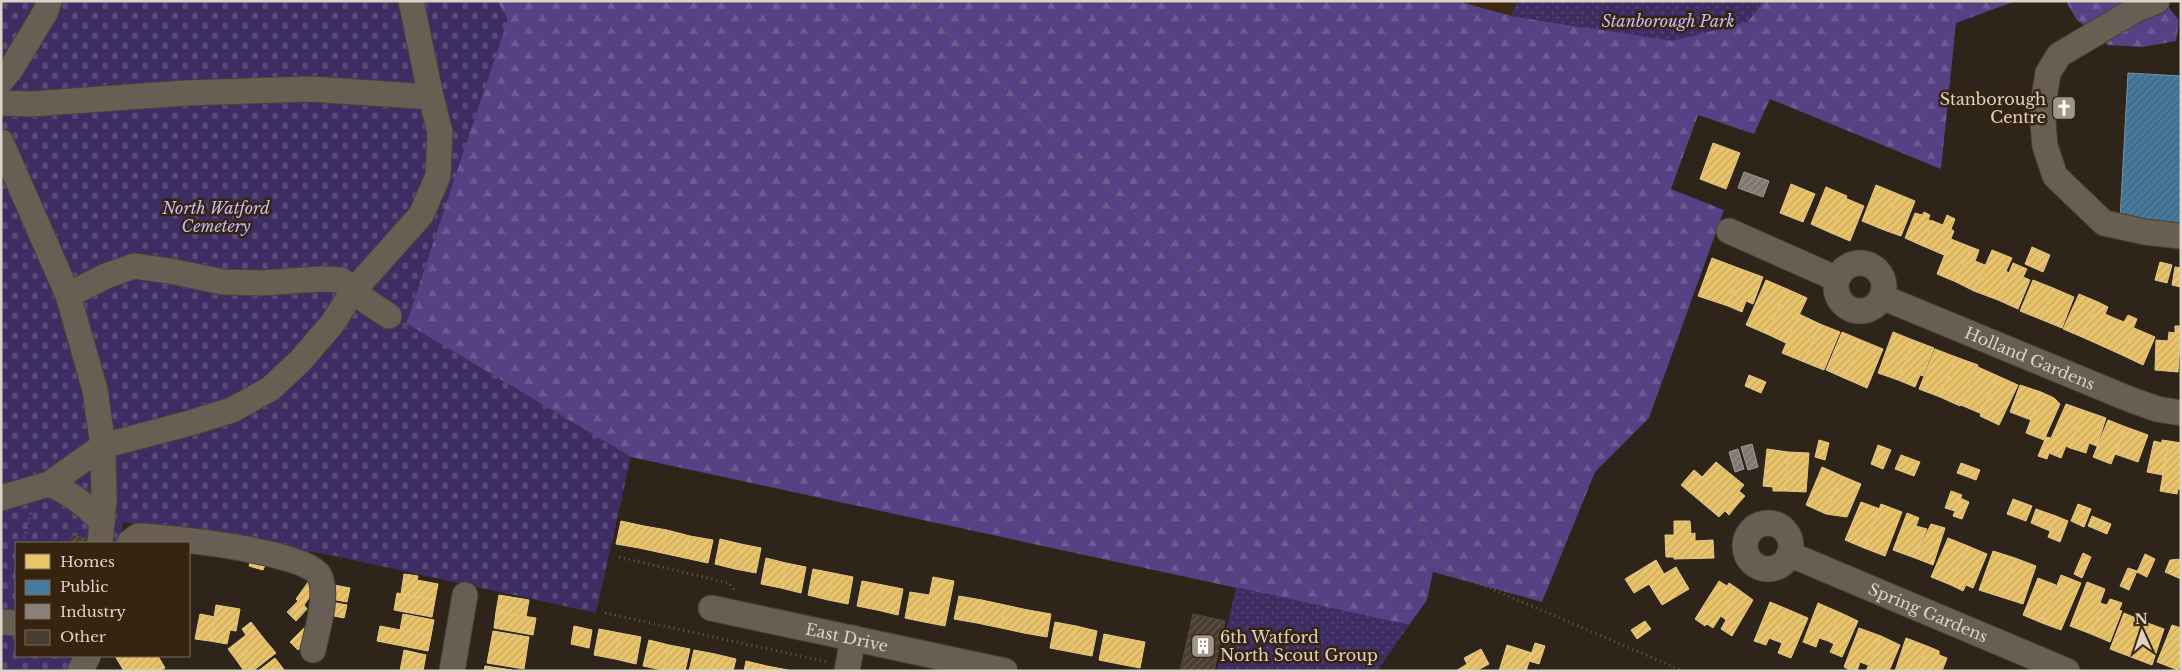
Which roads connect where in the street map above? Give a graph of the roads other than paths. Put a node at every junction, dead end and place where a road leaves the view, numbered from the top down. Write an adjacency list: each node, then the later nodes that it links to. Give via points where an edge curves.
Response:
1 (50, 1): 4 (street)
2 (411, 1): 5 (street)
3 (2157, 1): 9 (street, via 2135,10 2059,55 2048,73 2042,111 2044,146 2056,176 2104,223)
4 (1, 81)
5 (432, 97): 6 (street, via 311,89); 11 (street, via 440,132 438,176 421,215)
6 (1, 103)
7 (1, 142): 12 (street)
8 (1729, 231): 10 (street)
9 (2181, 236)
10 (1838, 279): 13 (street, via 1838,295 1851,309 1875,306); 13 (street, via 1851,264 1868,264 1883,278)
11 (354, 290): 12 (street, via 341,280 223,282 134,266); 14 (street); 16 (street, via 332,324 270,389 232,410)
12 (68, 295): 16 (street, via 96,390)
13 (1882, 297): 15 (street, Holland Gardens, via 2130,400)
14 (389, 316)
15 (2181, 413)
16 (103, 446): 17 (street); 19 (street)
17 (49, 484): 18 (street); 19 (street, via 85,504)
18 (1, 498)
19 (101, 533)
20 (130, 542): 27 (street, via 138,536 219,544 266,554 316,572 324,586)
21 (1789, 554): 33 (street, Spring Gardens)
22 (465, 595): 32 (street)
23 (711, 608): 26 (street, East Drive)
24 (1, 622): 25 (street)
25 (15, 623)
26 (853, 638): 29 (street); 30 (street, East Drive)
27 (313, 650)
28 (87, 657): 31 (street)
29 (847, 669)
30 (990, 669)
31 (80, 671)
32 (452, 671)
33 (2067, 671)

